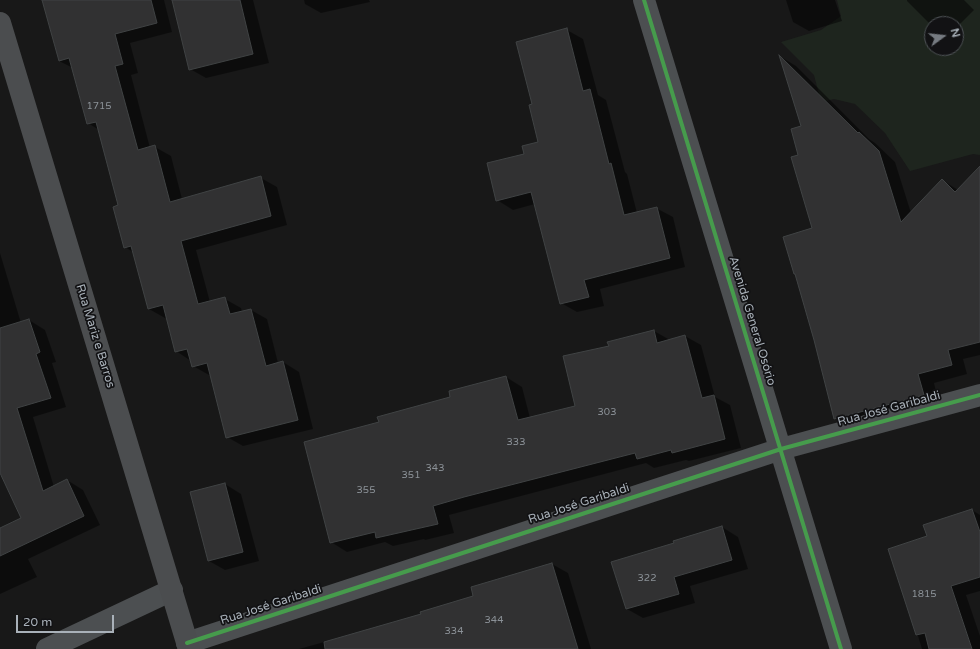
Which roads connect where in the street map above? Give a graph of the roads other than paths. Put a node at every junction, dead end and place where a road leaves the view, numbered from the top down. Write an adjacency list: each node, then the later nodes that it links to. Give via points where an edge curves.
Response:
1 (644, 0): 4 (street, Avenida General Osório)
2 (0, 23): 5 (street, Rua Mariz e Barros)
3 (980, 394): 4 (street, Rua José Garibaldi)
4 (781, 449): 6 (street, Rua José Garibaldi); 8 (street, Avenida General Osório)
5 (172, 590): 6 (street, Rua Mariz e Barros); 7 (street)
6 (188, 646)
7 (47, 649)
8 (841, 649)

